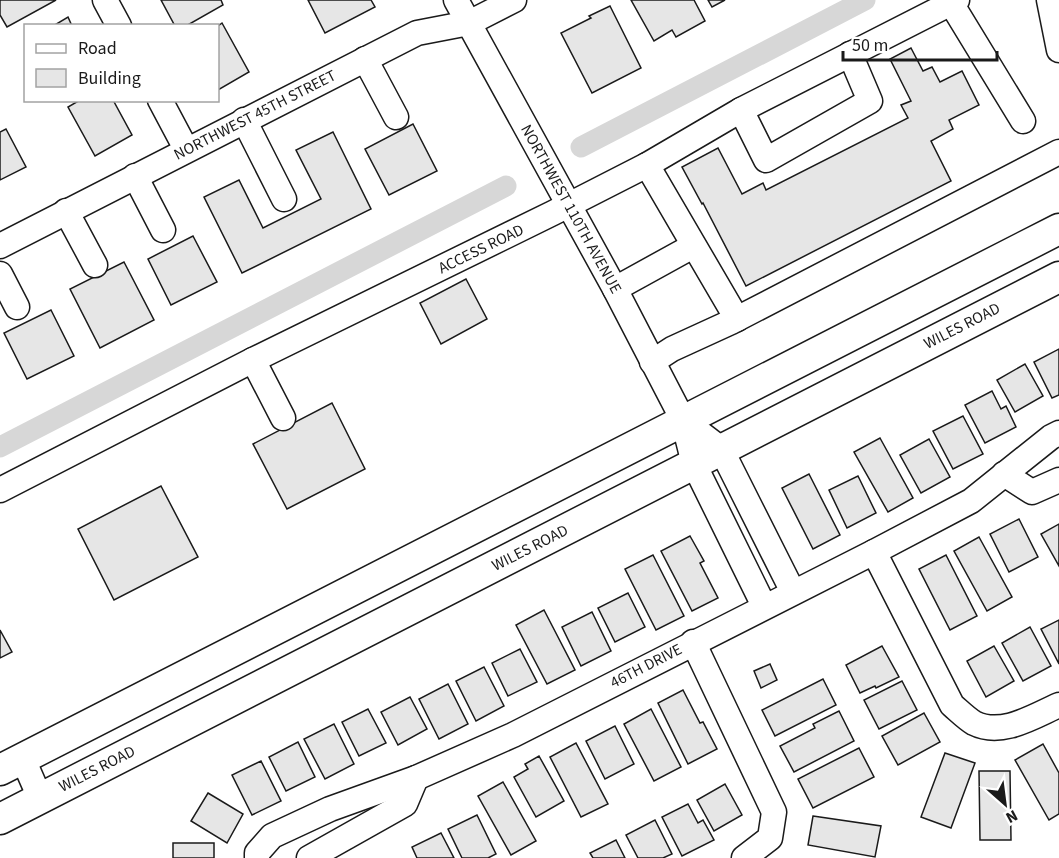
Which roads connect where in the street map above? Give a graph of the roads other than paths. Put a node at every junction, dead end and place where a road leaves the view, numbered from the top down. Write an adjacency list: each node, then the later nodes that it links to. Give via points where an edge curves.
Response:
1 (105, 0): 7 (street)
2 (456, 0): 6 (street, NORTHWEST 110TH AVENUE)
3 (514, 0): 6 (street, NORTHWEST 45TH STREET)
4 (1049, 0): 8 (street)
5 (954, 2): 9 (street, ACCESS ROAD); 15 (street)
6 (469, 23): 10 (street, NORTHWEST 45TH STREET, via 417,33); 21 (street, NORTHWEST 110TH AVENUE)
7 (118, 24)
8 (1059, 50)
9 (850, 54): 12 (street, ACCESS ROAD); 12 (street, via 870,101 766,160)
10 (365, 59): 13 (street); 14 (street, NORTHWEST 45TH STREET)
11 (161, 102): 16 (street)
12 (741, 110): 18 (street, ACCESS ROAD)
13 (396, 117)
14 (244, 120): 16 (street, NORTHWEST 45TH STREET); 20 (street)
15 (1023, 121)
16 (186, 150): 19 (street, NORTHWEST 45TH STREET)
17 (1059, 152): 32 (street)
18 (647, 165): 21 (street, ACCESS ROAD); 26 (street)
19 (135, 176): 22 (street, NORTHWEST 45TH STREET); 24 (street)
20 (284, 199)
21 (568, 204): 30 (street, NORTHWEST 110TH AVENUE); 33 (street, ACCESS ROAD)
22 (66, 211): 25 (street, NORTHWEST 45TH STREET); 27 (street)
23 (1059, 229): 36 (main road)
24 (163, 230)
25 (0, 246)
26 (693, 246): 30 (street); 32 (street)
27 (94, 265)
28 (0, 274): 31 (street)
29 (1059, 277): 38 (main road, WILES ROAD)
30 (615, 288): 34 (street, NORTHWEST 110TH AVENUE)
31 (17, 307)
32 (737, 319): 34 (street)
33 (253, 360): 35 (street); 42 (street, ACCESS ROAD)
34 (652, 362): 36 (street, NORTHWEST 110TH AVENUE)
35 (283, 418)
36 (683, 420): 38 (street, NORTHWEST 110TH AVENUE); 39 (street, NORTHWEST 110TH AVENUE); 48 (main road)
37 (1059, 433): 40 (street, 46TH DRIVE)
38 (721, 449): 39 (main road, WILES ROAD); 44 (street)
39 (694, 464): 45 (street, NORTHWEST 110TH AVENUE); 50 (main road, WILES ROAD)
40 (1004, 474): 41 (street, via 1032,492); 43 (street, 46TH DRIVE, via 970,501)
41 (1059, 480)
42 (0, 490)
43 (874, 552): 44 (street, 46TH DRIVE); 47 (street, via 952,705 974,723 998,729)
44 (793, 592): 45 (street, 46TH DRIVE)
45 (764, 606): 46 (street, 46TH DRIVE)
46 (693, 642): 49 (street, 46TH DRIVE, via 513,735); 54 (street, via 774,812 770,838)
47 (1059, 705)
48 (11, 764): 50 (street)
49 (416, 778): 52 (street, 46TH DRIVE, via 330,808 272,836); 53 (street, via 405,804)
50 (40, 798): 51 (main road, WILES ROAD)
51 (0, 819)
52 (257, 858)
53 (309, 858)
54 (744, 858)

